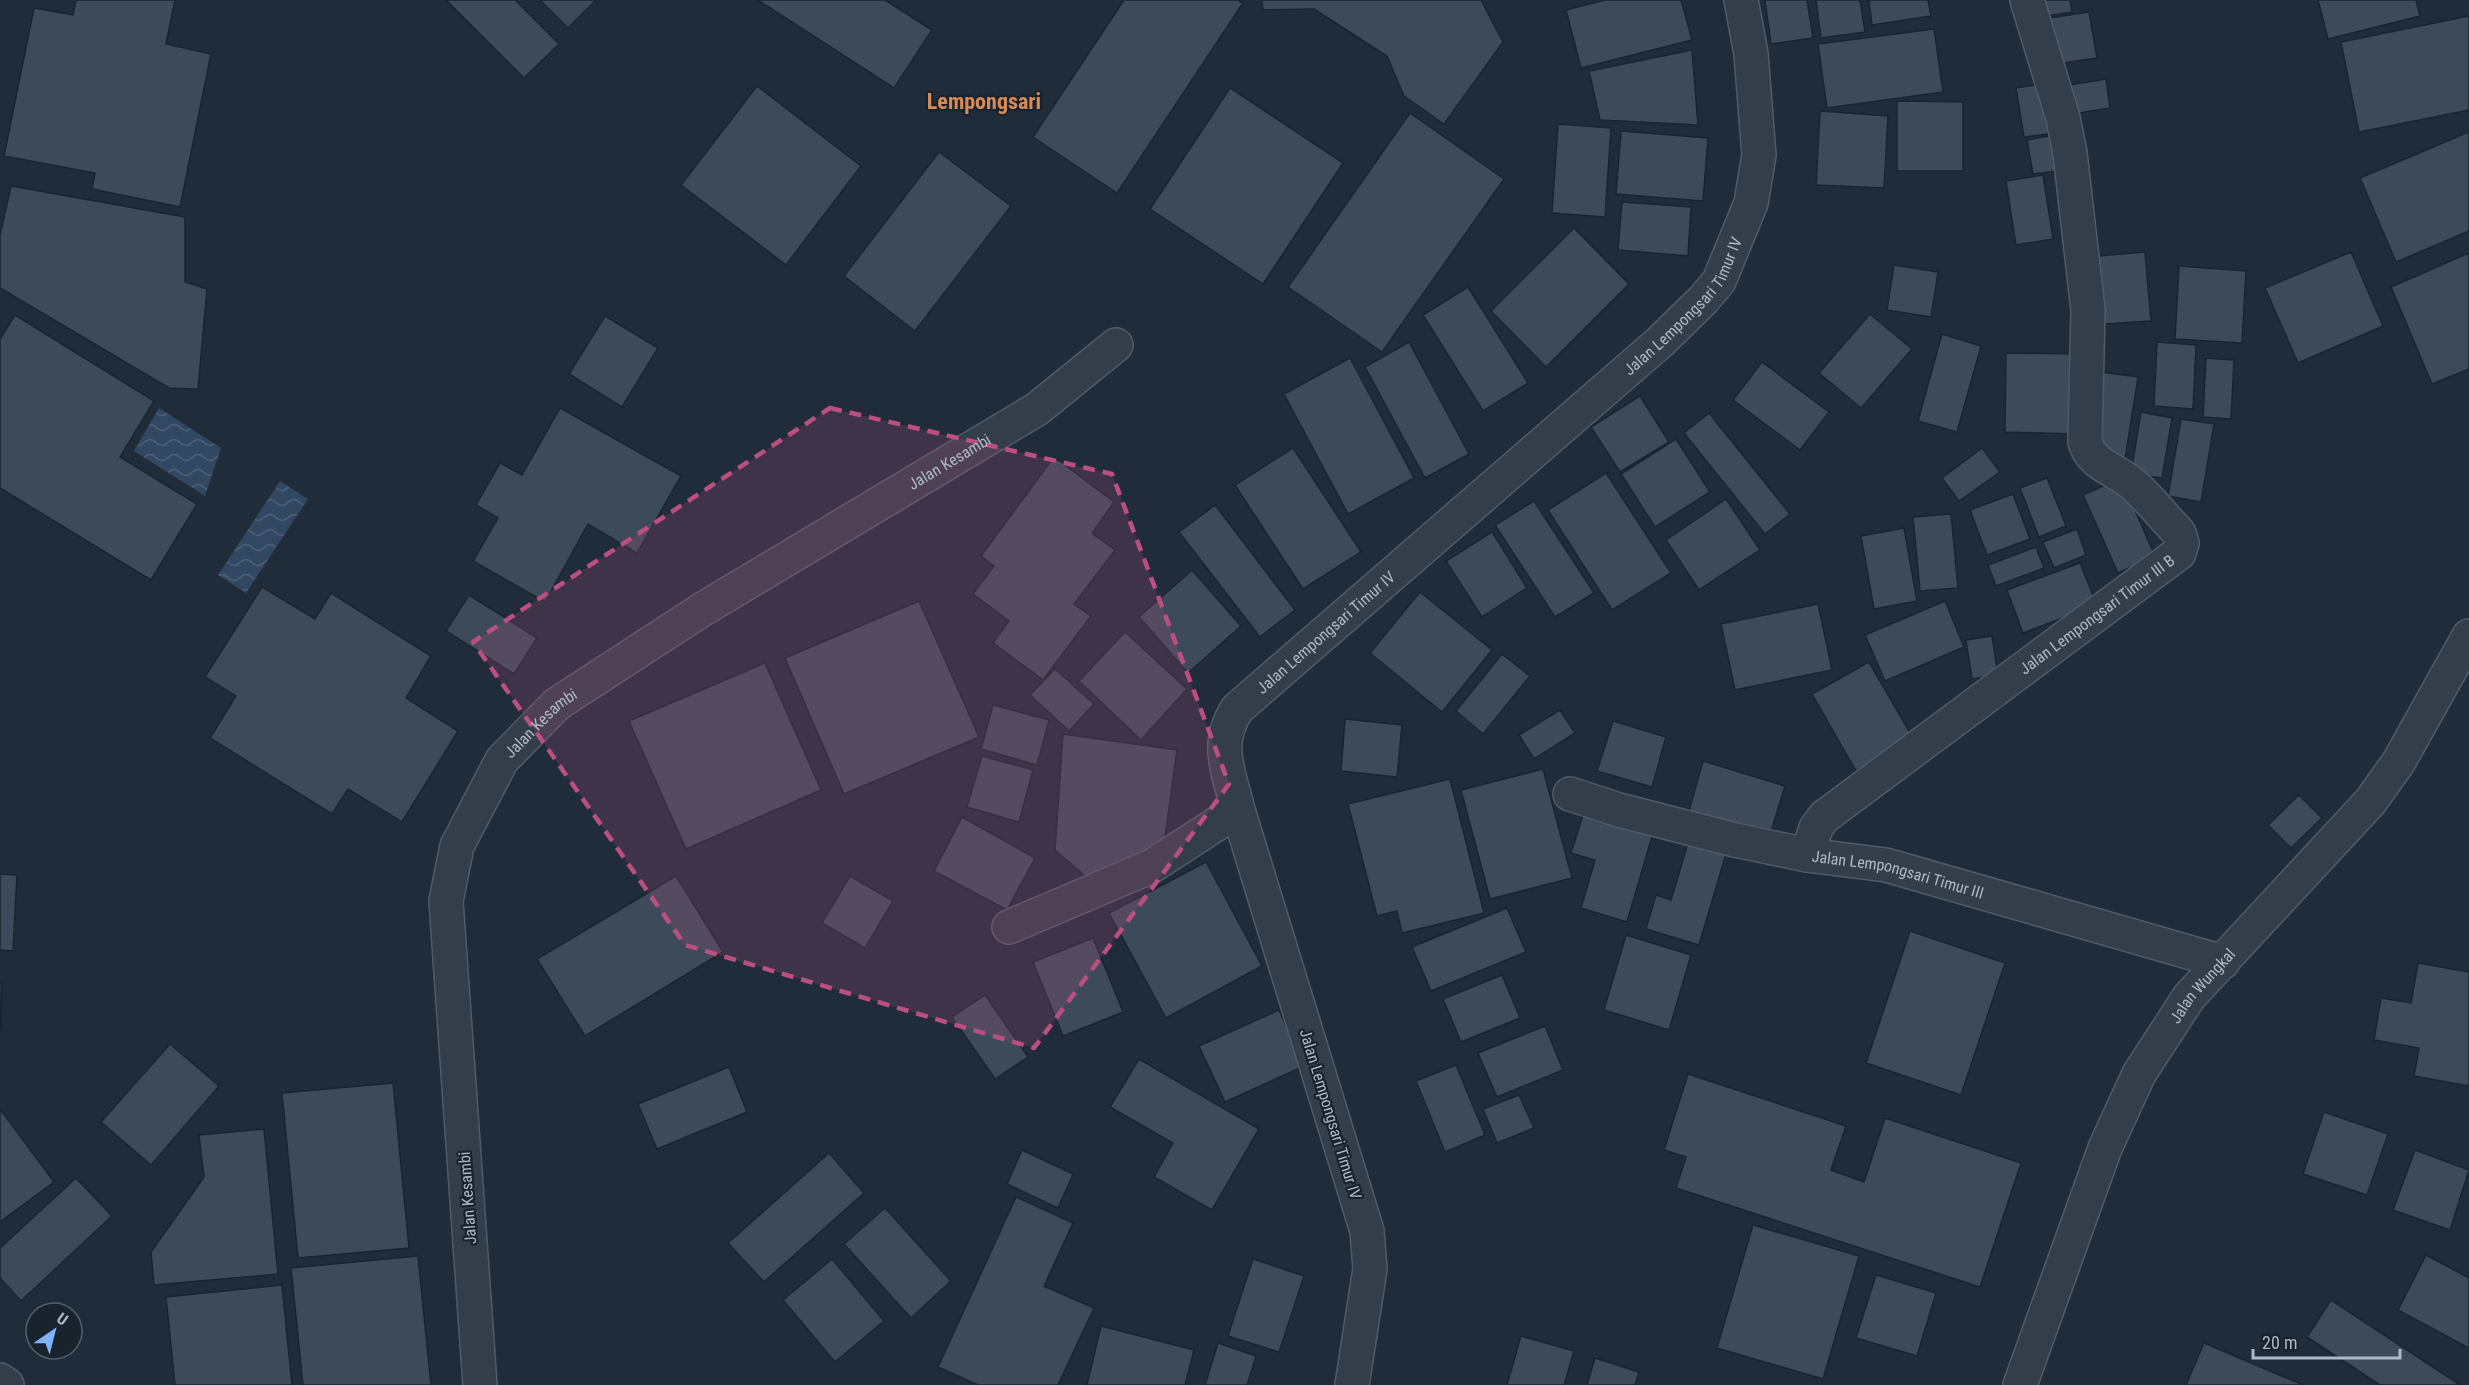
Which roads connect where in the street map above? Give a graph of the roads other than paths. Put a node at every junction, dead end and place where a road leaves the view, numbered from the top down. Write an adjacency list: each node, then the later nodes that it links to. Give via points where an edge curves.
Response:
1 (1741, 0): 6 (street, Jalan Lempongsari Timur IV, via 1751,54 1759,156 1751,203 1719,281 1660,342 1237,709 1226,726 1223,745)
2 (2027, 0): 7 (street, Jalan Lempongsari Timur III B, via 2070,153 2088,310 2087,451 2130,482 2179,533 2182,543 2179,553 1824,817)
3 (1116, 345): 12 (street, Jalan Kesambi, via 1028,415 703,609 558,704 502,760 457,846 447,901)
4 (2469, 636): 9 (street, Jalan Wungkal, via 2398,763 2370,802)
5 (1570, 794): 7 (street, Jalan Lempongsari Timur III, via 1735,840)
6 (1238, 810): 8 (street, via 1152,866); 13 (street, Jalan Lempongsari Timur IV, via 1367,1231 1370,1269)
7 (1807, 855): 9 (street, Jalan Lempongsari Timur III, via 1886,865)
8 (1009, 927)
9 (2223, 962): 14 (street, Jalan Wungkal, via 2189,997 2139,1074 2105,1148)
10 (0, 1380): 11 (street)
11 (7, 1385)
12 (480, 1385)
13 (1352, 1385)
14 (2020, 1385)

